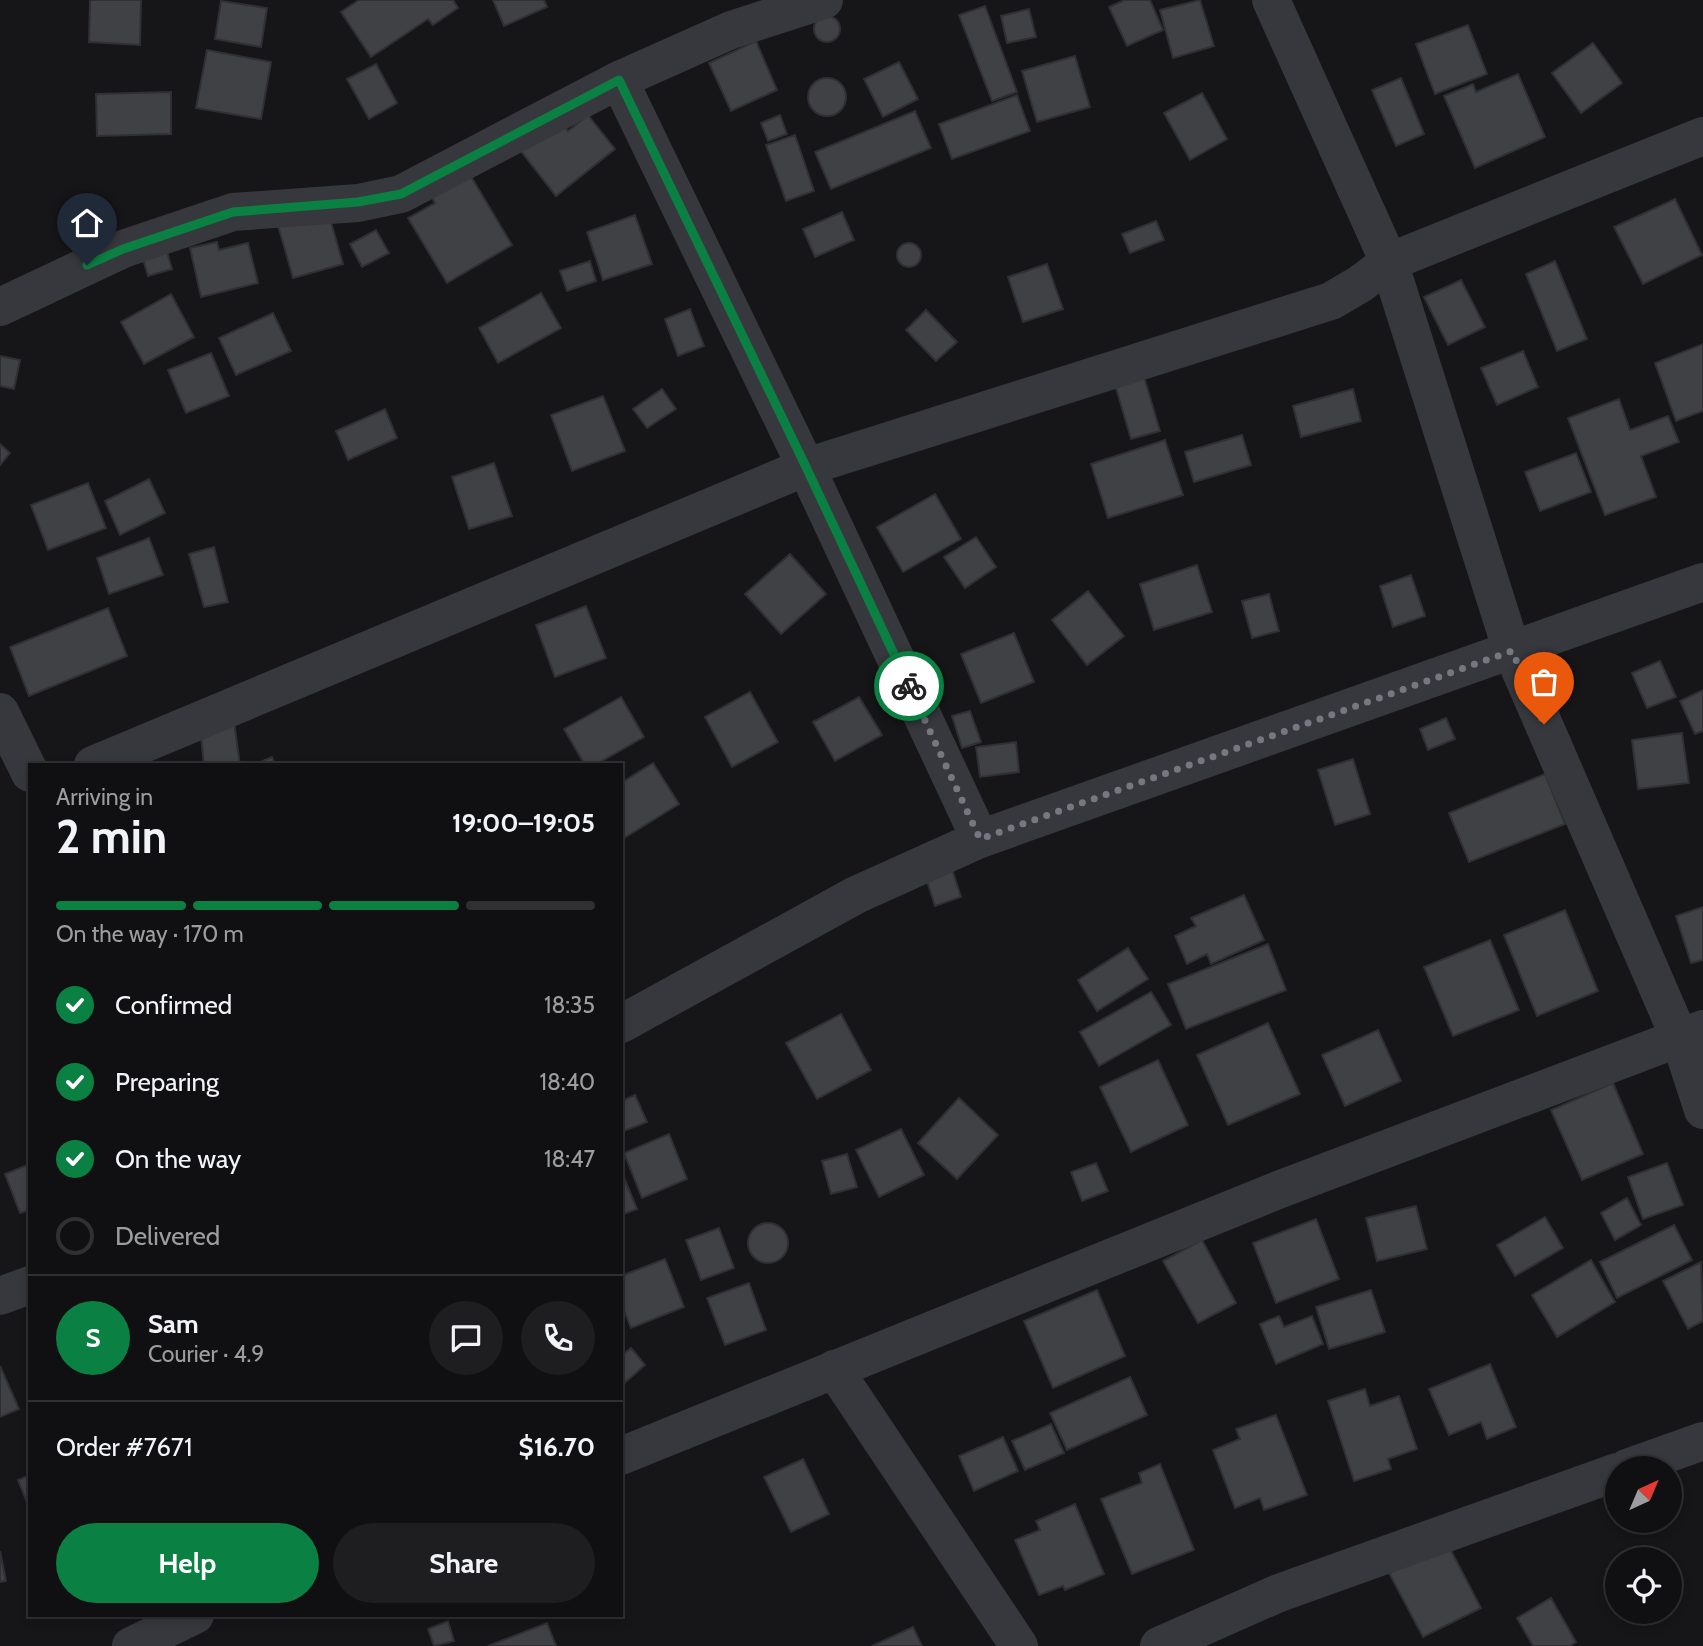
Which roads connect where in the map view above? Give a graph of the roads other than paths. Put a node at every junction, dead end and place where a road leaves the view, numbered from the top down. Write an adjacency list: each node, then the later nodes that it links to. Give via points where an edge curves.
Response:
1 (824, 0): 3 (street, via 731,30)
2 (1271, 0): 5 (street)
3 (619, 80): 6 (street, via 401,194 233,212 123,249); 7 (street)
4 (1703, 136): 5 (street)
5 (1389, 262): 7 (street, via 1331,301); 9 (street)
6 (0, 307)
7 (806, 467): 11 (street); 13 (street)
8 (1703, 582): 9 (street)
9 (1512, 651): 13 (street); 15 (street)
10 (0, 712): 12 (street)
11 (98, 763)
12 (28, 769)
13 (980, 839): 14 (street, via 856,895)
14 (623, 1023)
15 (1691, 1034): 16 (street); 19 (street, via 1278,1190)
16 (1703, 1111)
17 (28, 1285): 18 (street)
18 (0, 1296)
19 (834, 1369): 21 (street); 26 (street)
20 (1703, 1441): 22 (street)
21 (623, 1455)
22 (1661, 1456)
23 (1605, 1476): 27 (street, via 1279,1593)
24 (191, 1617): 25 (street)
25 (131, 1646)
26 (1019, 1646)
27 (1159, 1646)

